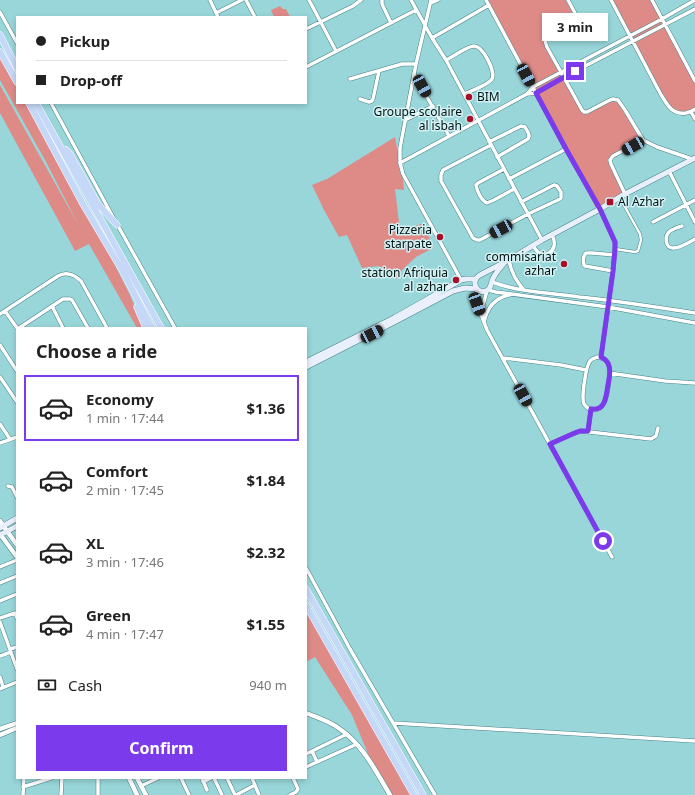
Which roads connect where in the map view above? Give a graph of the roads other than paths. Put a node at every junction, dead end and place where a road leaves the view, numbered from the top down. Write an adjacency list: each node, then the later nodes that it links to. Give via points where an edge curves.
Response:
1 (210, 0): 19 (street)
2 (242, 0): 19 (street)
3 (246, 0): 20 (street)
4 (310, 0): 22 (street)
5 (361, 0): 22 (street)
6 (382, 0): 23 (street)
7 (411, 0): 17 (street)
8 (438, 0): 14 (street)
9 (486, 0): 15 (street)
10 (568, 0): 39 (street, via 575,16 548,31 545,37)
11 (611, 0): 28 (street)
12 (652, 0): 21 (street)
13 (695, 0): 21 (street)
14 (431, 2): 25 (street)
15 (489, 5): 29 (street); 45 (street)
16 (695, 9): 24 (street)
17 (416, 10): 23 (street); 25 (street)
18 (0, 12): 30 (street)
19 (217, 15)
20 (254, 16)
21 (662, 19): 24 (street); 28 (street)
22 (321, 22): 26 (street); 32 (street)
23 (391, 23): 32 (street)
24 (666, 24): 31 (street); 44 (street)
25 (426, 26): 29 (street); 35 (street)
26 (307, 29)
27 (0, 35): 36 (highway)
28 (630, 35): 31 (street); 39 (street)
29 (432, 38): 34 (street)
30 (16, 41)
31 (633, 41): 41 (street); 54 (street, via 671,109 678,113)
32 (336, 51): 37 (street)
33 (0, 52): 42 (highway)
34 (446, 60): 47 (street); 47 (street, via 475,46 481,49 490,63 493,72 491,80)
35 (416, 64): 38 (street, via 402,64); 40 (street)
36 (16, 66)
37 (307, 66)
38 (379, 71): 43 (street); 49 (street, via 372,101)
39 (561, 71): 41 (street); 45 (street)
40 (414, 74): 53 (street); 56 (street)
41 (564, 77): 46 (street); 59 (street, via 584,112 613,99 618,100)
42 (16, 80)
43 (350, 80)
44 (695, 81)
45 (533, 87): 46 (street); 48 (street)
46 (536, 93): 48 (street); 62 (street)
47 (464, 94): 57 (street)
48 (527, 94): 57 (street)
49 (360, 99)
50 (29, 104): 88 (highway)
51 (37, 104): 61 (highway)
52 (52, 104): 79 (street)
53 (433, 106): 56 (street); 58 (street)
54 (693, 111): 55 (street)
55 (695, 119)
56 (405, 120): 65 (street, via 399,152)
57 (478, 120): 58 (street); 60 (street)
58 (449, 136): 65 (street)
59 (643, 140): 64 (street); 70 (street, via 610,160)
60 (490, 144): 63 (street); 63 (street, via 521,126 525,127 529,134 528,139); 76 (street, via 443,170 440,175 441,181 475,240 480,240)
61 (62, 149): 79 (highway, via 70,154 98,204); 113 (highway)
62 (566, 149): 68 (street); 75 (street)
63 (497, 157): 66 (street)
64 (694, 158): 67 (main road)
65 (400, 163): 92 (street, via 403,174)
66 (504, 169): 68 (street); 69 (street, via 478,183 476,188 487,203)
67 (669, 172): 70 (main road); 74 (street)
68 (509, 179): 69 (street)
69 (514, 189): 73 (street)
70 (626, 194): 71 (main road)
71 (620, 198): 75 (main road); 85 (street, via 641,240 635,252)
72 (695, 200): 74 (street)
73 (521, 202): 76 (street); 76 (street, via 554,186 559,188 561,198)
74 (686, 204): 77 (street); 78 (street)
75 (600, 209): 81 (main road); 85 (street, via 615,242)
76 (528, 214): 83 (street)
77 (653, 222)
78 (695, 222)
79 (117, 225): 114 (street)
80 (682, 226): 82 (street, via 666,236 668,246 677,248)
81 (552, 235): 83 (main road); 84 (street, via 555,245 549,253 536,252)
82 (695, 239)
83 (542, 240): 84 (main road)
84 (533, 245): 87 (main road)
85 (615, 249): 86 (street)
86 (614, 255): 89 (street); 89 (street, via 586,253 583,259 585,266)
87 (507, 261): 90 (main road); 93 (main road); 96 (street, via 515,279)
88 (122, 270): 111 (highway); 112 (highway)
89 (613, 271): 98 (street)
90 (482, 275): 91 (main road); 93 (main road, via 487,276)
91 (476, 279): 92 (main road); 94 (main road)
92 (461, 280): 118 (main road, via 394,318)
93 (492, 282): 95 (main road); 96 (street)
94 (477, 289): 95 (main road, via 482,292); 105 (street, via 477,304); 119 (main road, via 453,291)
95 (488, 290): 97 (street); 105 (street, via 483,306)
96 (524, 290): 98 (street)
97 (511, 294): 100 (street); 105 (street, via 492,304)
98 (608, 300): 100 (street); 102 (street)
99 (52, 306): 106 (street); 108 (street); 109 (street, via 63,299 70,299)
100 (608, 307): 104 (street); 116 (street)
101 (5, 311): 103 (street); 107 (street); 110 (street, via 61,274 68,274 81,281)
102 (695, 313)
103 (0, 314)
104 (695, 321)
105 (484, 322): 117 (street)
106 (62, 326)
107 (17, 327)
108 (20, 327)
109 (87, 327)
110 (106, 327)
111 (146, 327)
112 (151, 327)
113 (159, 327)
114 (175, 327)
115 (0, 345): 120 (street)
116 (601, 357): 121 (street, via 591,360); 122 (street, via 608,362)
117 (503, 358): 121 (street); 133 (street)
118 (307, 362)
119 (307, 366)
120 (16, 369)
121 (586, 370): 126 (street, via 583,401 585,406)
122 (610, 373): 124 (street); 126 (street, via 603,404 598,409)
123 (0, 377): 125 (street)
124 (695, 383)
125 (16, 401)
126 (591, 409): 129 (street)
127 (0, 424): 131 (street)
128 (658, 428): 129 (street, via 656,436 651,439)
129 (588, 431): 133 (street, via 577,432)
130 (16, 437): 131 (street)
131 (10, 439): 132 (street)
132 (0, 443)
133 (550, 444): 143 (street)
134 (8, 486): 135 (street, via 12,487)
135 (16, 495)
136 (16, 518): 137 (main road)
137 (1, 525): 139 (street)
138 (16, 526): 139 (main road)
139 (7, 531): 140 (main road); 141 (street)
140 (0, 535): 142 (street)
141 (16, 544)
142 (16, 556)
143 (612, 557)
144 (16, 560): 145 (street)
145 (0, 567)
146 (307, 570): 167 (street)
147 (16, 576): 148 (street)
148 (0, 583)
149 (307, 591): 207 (highway)
150 (16, 594): 151 (street)
151 (0, 601)
152 (307, 607): 206 (highway)
153 (16, 615): 154 (street, via 13,613)
154 (0, 618)
155 (0, 622): 156 (street)
156 (5, 634): 157 (street); 159 (street)
157 (0, 636)
158 (16, 648): 159 (street)
159 (11, 650): 160 (street); 161 (street)
160 (0, 656)
161 (16, 664)
162 (0, 677): 164 (street)
163 (16, 682): 164 (street)
164 (2, 688)
165 (307, 713): 170 (street, via 328,722)
166 (16, 723): 169 (street)
167 (393, 723): 172 (street); 208 (street)
168 (16, 728): 171 (street)
169 (0, 729)
170 (346, 734): 173 (street); 174 (street)
171 (0, 735)
172 (695, 741)
173 (357, 744): 176 (street); 205 (street, via 366,754)
174 (312, 751): 175 (street); 176 (street)
175 (307, 754)
176 (317, 762): 177 (street)
177 (307, 767)
178 (24, 779): 193 (street)
179 (48, 779): 193 (street)
180 (62, 779): 196 (street)
181 (98, 779): 197 (street)
182 (129, 779): 198 (street)
183 (138, 779): 192 (street)
184 (156, 779): 192 (street)
185 (181, 779): 200 (street)
186 (215, 779): 201 (street)
187 (228, 779): 202 (street)
188 (252, 779): 191 (street)
189 (293, 779): 204 (street, via 298,789)
190 (202, 780): 194 (street)
191 (255, 785): 202 (street); 203 (street)
192 (141, 786): 199 (street)
193 (23, 787): 195 (street)
194 (206, 790)
195 (23, 795)
196 (61, 795)
197 (98, 795)
198 (136, 795)
199 (146, 795)
200 (189, 795)
201 (222, 795)
202 (236, 795)
203 (259, 795)
204 (290, 795)
205 (390, 795)
206 (414, 795)
207 (423, 795)
208 (435, 795)

